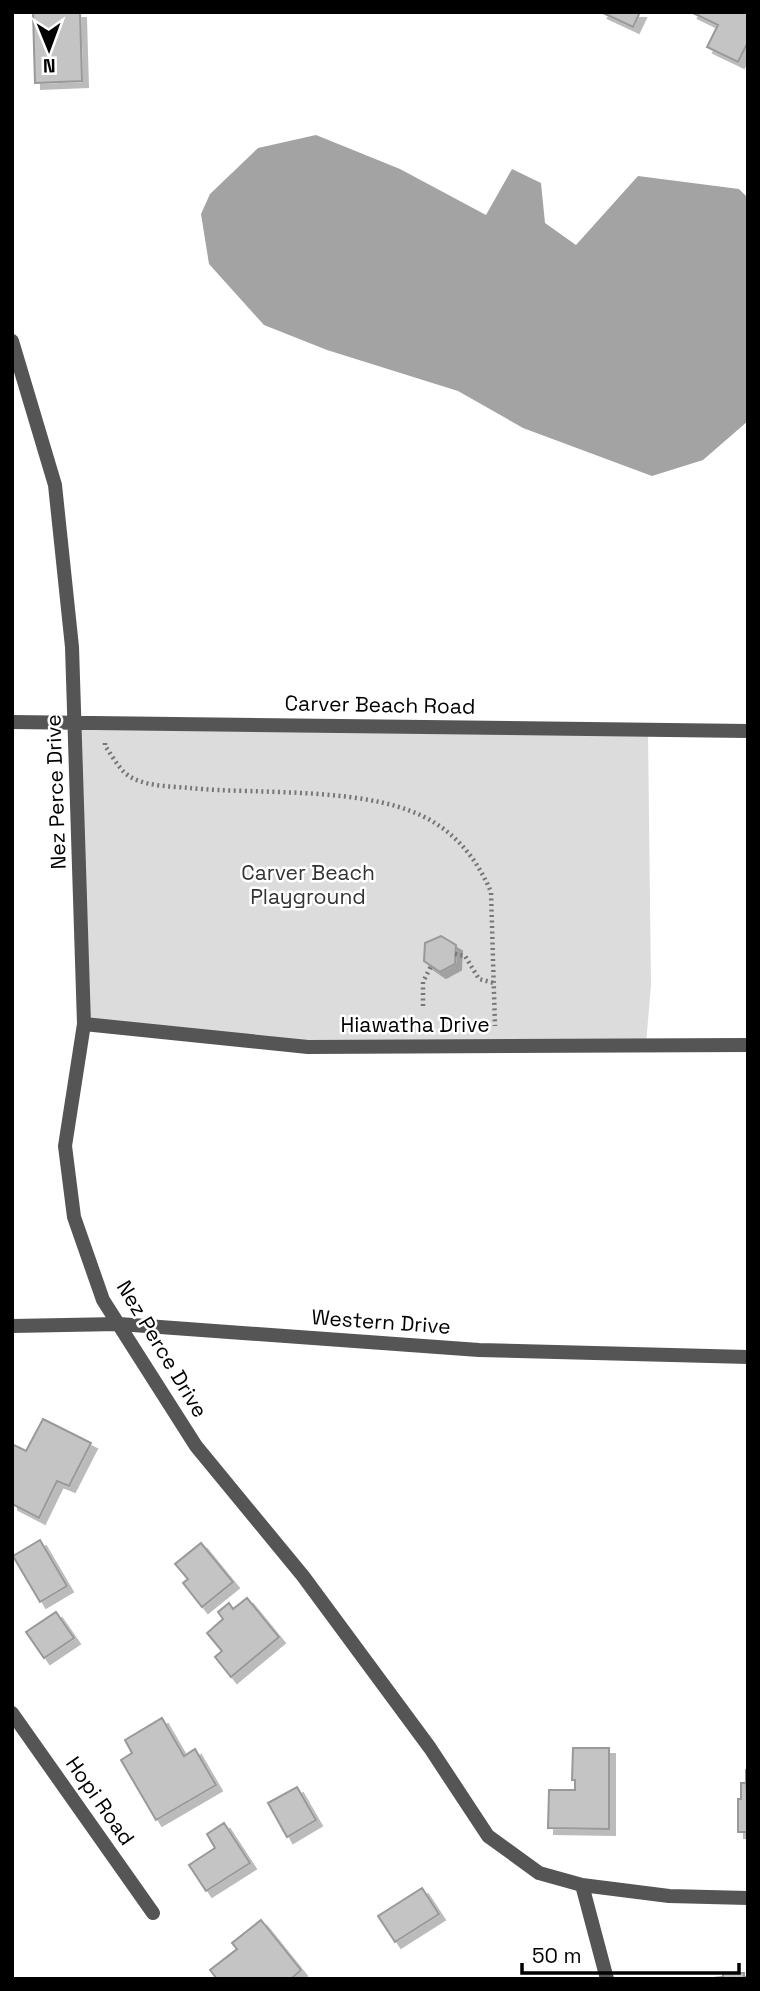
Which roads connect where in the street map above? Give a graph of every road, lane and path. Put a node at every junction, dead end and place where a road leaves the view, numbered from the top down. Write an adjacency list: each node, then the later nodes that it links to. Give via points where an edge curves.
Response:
1 (12, 341): 2 (street, Nez Perce Drive)
2 (19, 388): 4 (street, Nez Perce Drive, via 55,485)
3 (12, 722): 4 (street, Carver Beach Road)
4 (76, 722): 5 (street, Carver Beach Road); 11 (street, Nez Perce Drive)
5 (106, 722): 6 (street, Carver Beach Road); 9 (path, via 105,746 124,772 152,785 358,799 436,823 470,853 491,892)
6 (748, 731)
7 (455, 954): 9 (path, via 464,956 479,979)
8 (431, 966): 10 (path, via 423,982)
9 (494, 983): 12 (path)
10 (423, 1006)
11 (84, 1024): 12 (street, Hiawatha Drive, via 308,1046); 14 (street, Nez Perce Drive, via 65,1146 74,1217 103,1300)
12 (496, 1045): 13 (street, Hiawatha Drive)
13 (748, 1045)
14 (119, 1324): 15 (street, Western Drive); 16 (street, Western Drive, via 479,1350); 18 (street, Nez Perce Drive, via 196,1446 303,1576 430,1748 488,1836 539,1873)
15 (12, 1326)
16 (748, 1357)
17 (12, 1713): 20 (street, Hopi Road)
18 (582, 1885): 19 (street, Nez Perce Drive, via 668,1896); 21 (street)
19 (748, 1898)
20 (153, 1913)
21 (607, 1979)

